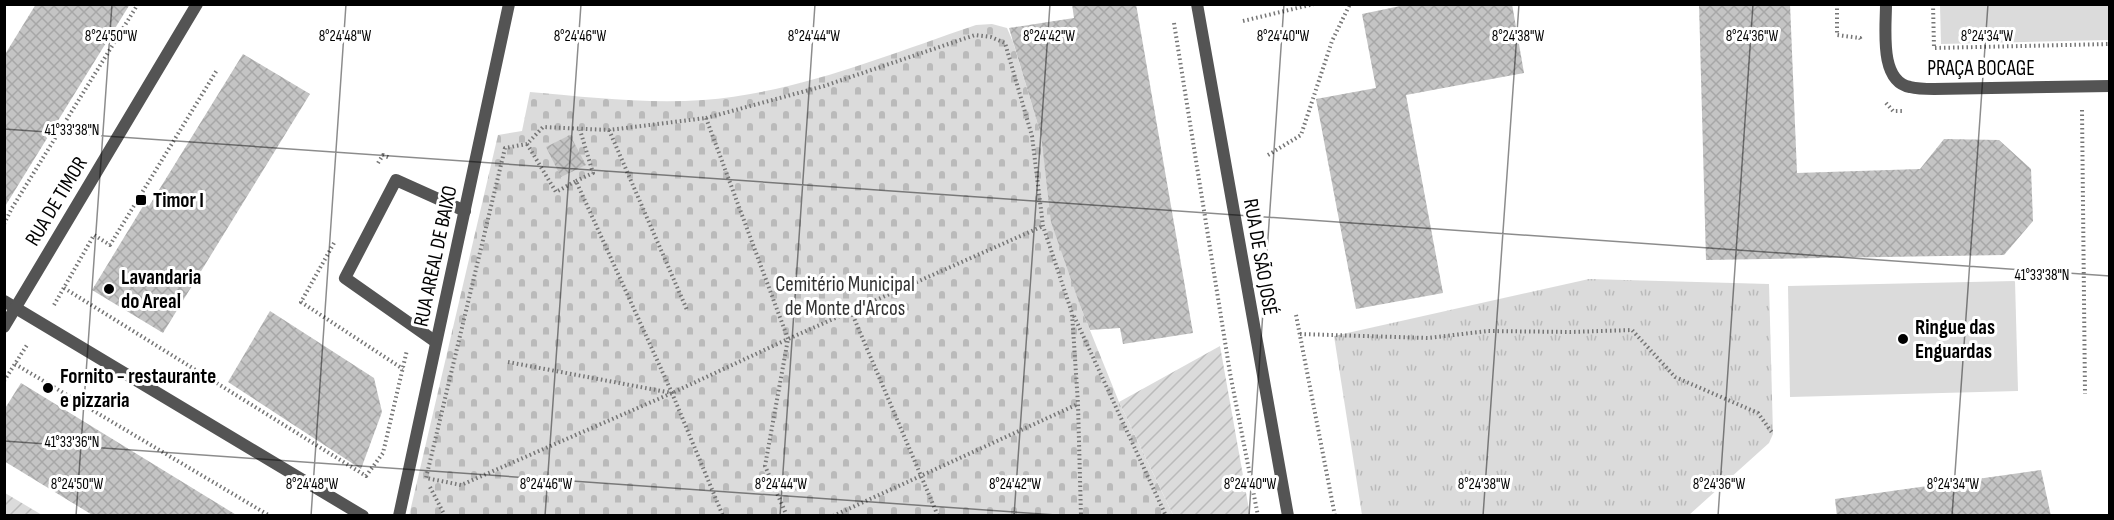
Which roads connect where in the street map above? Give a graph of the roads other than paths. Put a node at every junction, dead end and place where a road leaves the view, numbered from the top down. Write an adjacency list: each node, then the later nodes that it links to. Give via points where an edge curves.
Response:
1 (198, 4): 8 (street, RUA DE TIMOR)
2 (509, 4): 6 (street, RUA AREAL DE BAIXO)
3 (1197, 4): 13 (street, RUA DE SÃO JOSÉ)
4 (1886, 4): 5 (street, PRAÇA BOCAGE, via 1887,59 1893,76 1908,87)
5 (2109, 87)
6 (465, 211): 10 (street, RUA AREAL DE BAIXO); 10 (street, via 396,180 345,278)
7 (4, 301): 8 (street)
8 (16, 307): 9 (street, RUA DE TIMOR); 11 (street)
9 (4, 327)
10 (436, 342): 12 (street, RUA AREAL DE BAIXO)
11 (363, 516)
12 (399, 516)
13 (1287, 516)

